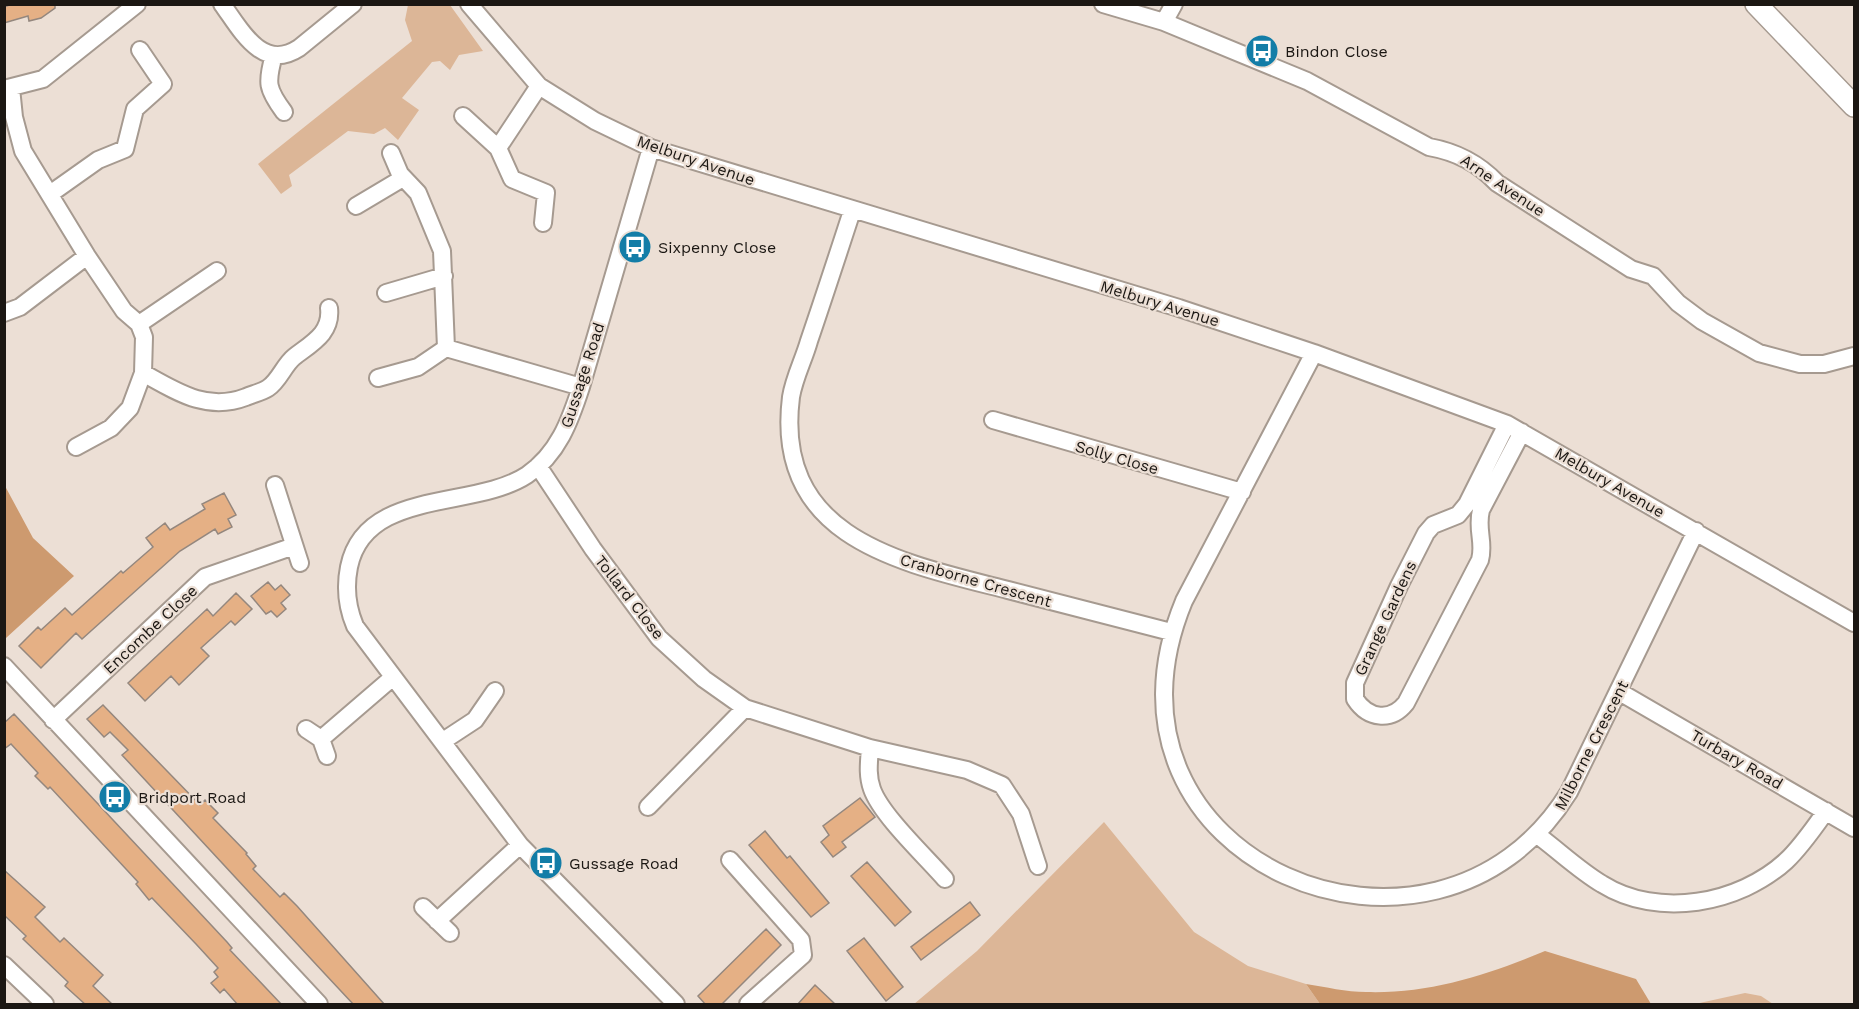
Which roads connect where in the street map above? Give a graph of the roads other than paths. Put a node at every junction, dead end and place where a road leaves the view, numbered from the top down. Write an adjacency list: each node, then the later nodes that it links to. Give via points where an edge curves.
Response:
1 (137, 4): 13 (street, via 43,79)
2 (222, 4): 11 (street, via 255,47)
3 (353, 4): 8 (street)
4 (469, 4): 12 (street, Melbury Avenue)
5 (1102, 4): 9 (street, Arne Avenue)
6 (1174, 4): 9 (street)
7 (1756, 4): 14 (street)
8 (334, 10): 11 (street, via 291,54)
9 (1164, 22): 34 (street, Arne Avenue, via 1307,81 1429,147 1452,151 1476,164 1497,183 1631,269 1653,276 1702,321 1759,353 1800,364 1824,364)
10 (140, 50): 21 (street, via 163,84 135,109 125,149 98,160)
11 (273, 55): 15 (street, via 267,79 272,96)
12 (539, 86): 17 (street); 18 (street, Melbury Avenue, via 595,121)
13 (8, 89): 21 (street, via 23,152)
14 (1854, 106)
15 (284, 112)
16 (463, 116): 17 (street)
17 (498, 148): 24 (street, via 512,179 546,193)
18 (651, 148): 23 (street, Melbury Avenue); 37 (street, Gussage Road)
19 (391, 153): 20 (street)
20 (403, 178): 22 (street); 27 (street, via 418,193 434,227 442,251)
21 (50, 194): 25 (street)
22 (356, 206)
23 (852, 211): 33 (street, Melbury Avenue, via 1179,308); 48 (street, Cranborne Crescent, via 792,395 789,433 798,476 813,500 833,524 868,548 926,570)
24 (543, 223)
25 (87, 256): 30 (street, via 20,307); 31 (street, via 124,311)
26 (217, 271): 31 (street)
27 (444, 276): 28 (street); 32 (street)
28 (386, 293)
29 (329, 308): 35 (street, via 328,326 320,337 291,360 268,388 238,400 212,403 192,398)
30 (4, 314)
31 (139, 324): 35 (street, via 144,337)
32 (446, 348): 36 (street, via 418,368); 37 (street)
33 (1314, 353): 39 (street, Melbury Avenue); 43 (street, Milborne Crescent)
34 (1854, 356)
35 (144, 373): 40 (street, via 130,408 114,425)
36 (378, 378)
37 (581, 387): 41 (street, Gussage Road, via 566,429 554,450)
38 (993, 420): 43 (street, Solly Close)
39 (1515, 428): 39 (street, Grange Gardens, via 1477,524 1483,551 1480,560 1406,704 1391,716 1369,712 1355,699 1358,674 1426,533 1433,525 1458,515); 44 (street, Melbury Avenue)
40 (76, 447)
41 (538, 466): 50 (street, Gussage Road, via 512,484 400,512 374,525 361,539 348,575 350,616); 53 (street, Tollard Close, via 659,638 704,679)
42 (275, 485): 45 (street)
43 (1242, 492): 48 (street, Milborne Crescent)
44 (1696, 531): 47 (street, Melbury Avenue); 52 (street, Milborne Crescent)
45 (294, 546): 46 (street); 54 (street, Encombe Close, via 205,578)
46 (300, 563)
47 (1854, 623)
48 (1171, 632): 63 (street, Milborne Crescent, via 1164,704 1179,771 1192,800 1212,828 1236,853 1265,872 1330,899 1388,904 1422,900 1455,892 1491,875)
49 (4, 666): 54 (street)
50 (392, 678): 56 (street); 57 (street, Gussage Road)
51 (495, 691): 57 (street, via 475,720)
52 (1618, 691): 61 (street, Turbary Road); 63 (street, Milborne Crescent, via 1554,820)
53 (745, 708): 58 (street, Tollard Close); 60 (street)
54 (53, 720): 71 (street)
55 (306, 729): 56 (street)
56 (321, 739): 59 (street)
57 (443, 741): 64 (street, Gussage Road)
58 (870, 748): 66 (street, Tollard Close, via 967,770 1002,786 1021,814); 67 (street, via 868,770 873,790 888,814)
59 (327, 756)
60 (648, 807)
61 (1826, 811): 62 (street, Turbary Road); 63 (street, via 1787,860 1768,876 1740,891 1683,904 1645,899 1602,885)
62 (1854, 828)
63 (1539, 837)
64 (520, 845): 68 (street, via 444,927); 72 (street, Gussage Road)
65 (730, 860): 73 (street, via 801,940 803,955)
66 (1038, 866)
67 (945, 879)
68 (423, 907)
69 (4, 965): 70 (street)
70 (45, 1005)
71 (319, 1005)
72 (676, 1005)
73 (748, 1005)

